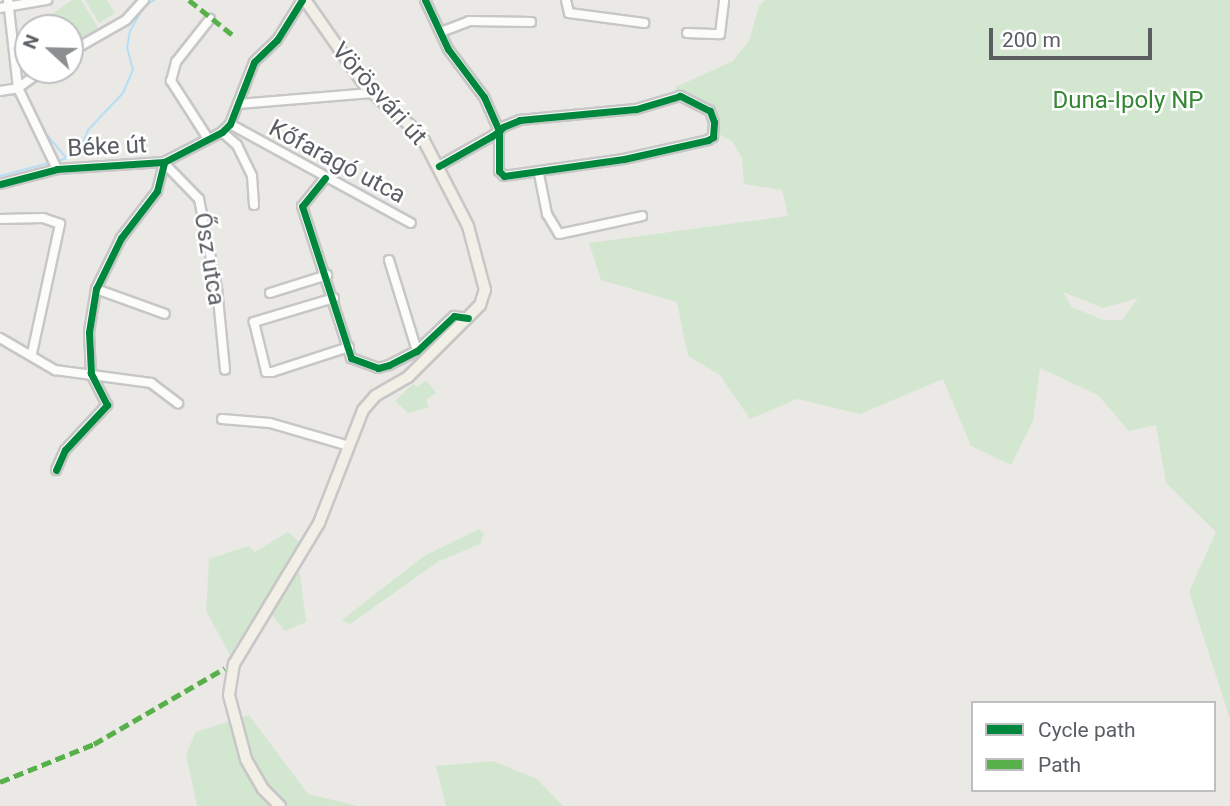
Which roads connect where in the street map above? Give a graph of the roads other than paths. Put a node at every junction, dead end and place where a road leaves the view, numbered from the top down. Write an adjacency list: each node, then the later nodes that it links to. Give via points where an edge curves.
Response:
1 (47, 0): 7 (street)
2 (144, 0): 13 (street, via 125,20)
3 (303, 0): 17 (main road, Vörösvári út, via 340,56); 18 (street, Béke út, via 277,40 254,62)
4 (425, 0): 11 (street)
5 (566, 0): 10 (street, via 569,13)
6 (724, 0): 12 (street, via 720,34)
7 (6, 5): 15 (street)
8 (210, 19): 23 (street, via 176,62 171,81)
9 (530, 22): 11 (street, via 469,22)
10 (644, 23)
11 (441, 32): 20 (street, via 448,49 484,97)
12 (687, 33)
13 (84, 44)
14 (24, 84): 15 (street)
15 (18, 88): 16 (street); 26 (street)
16 (0, 90)
17 (372, 93): 18 (street, via 312,94); 27 (main road, Vörösvári út, via 410,123)
18 (238, 104): 19 (street, Béke út)
19 (230, 124): 21 (street, Béke út); 22 (street, Kőfaragó utca)
20 (499, 131): 27 (street); 28 (street, via 499,171 503,176); 28 (street, via 520,120 636,109 680,96 710,111 713,137)
21 (222, 132): 23 (street, Béke út); 24 (street)
22 (245, 136): 24 (street); 29 (street, Kőfaragó utca)
23 (207, 137): 25 (street, Béke út)
24 (237, 145): 31 (street, via 252,176)
25 (164, 162): 26 (street, Béke út); 37 (street, via 157,191 121,238); 46 (street, Ősz utca, via 199,199 218,288)
26 (55, 164): 30 (street, Béke út)
27 (439, 166): 41 (main road, Vörösvári út, via 468,226 480,267 485,294)
28 (539, 174): 32 (street, via 547,214 559,234)
29 (326, 178): 34 (street, Kőfaragó utca); 36 (street, via 302,206)
30 (0, 184)
31 (254, 205)
32 (642, 216)
33 (2, 217): 45 (street, via 52,219 60,224)
34 (411, 223)
35 (389, 260): 44 (street)
36 (327, 275): 38 (street); 39 (street)
37 (96, 289): 40 (street); 47 (street, via 89,332)
38 (270, 293)
39 (334, 298): 43 (street); 43 (street, via 254,322 266,372 342,353)
40 (165, 314)
41 (468, 318): 44 (street, via 454,316); 50 (main road, Vörösvári út, via 408,377 369,403)
42 (0, 338): 45 (street)
43 (349, 347): 44 (street, via 354,360 378,368)
44 (417, 351)
45 (32, 353): 47 (street, via 55,370)
46 (225, 370)
47 (91, 373): 48 (street, via 151,383); 51 (street, via 107,405 65,450)
48 (178, 403)
49 (222, 419): 50 (street, via 270,422)
50 (349, 446): 52 (main road, Vörösvári út, via 319,523 230,677 229,695 246,759 263,789)
51 (56, 470)
52 (280, 806)

